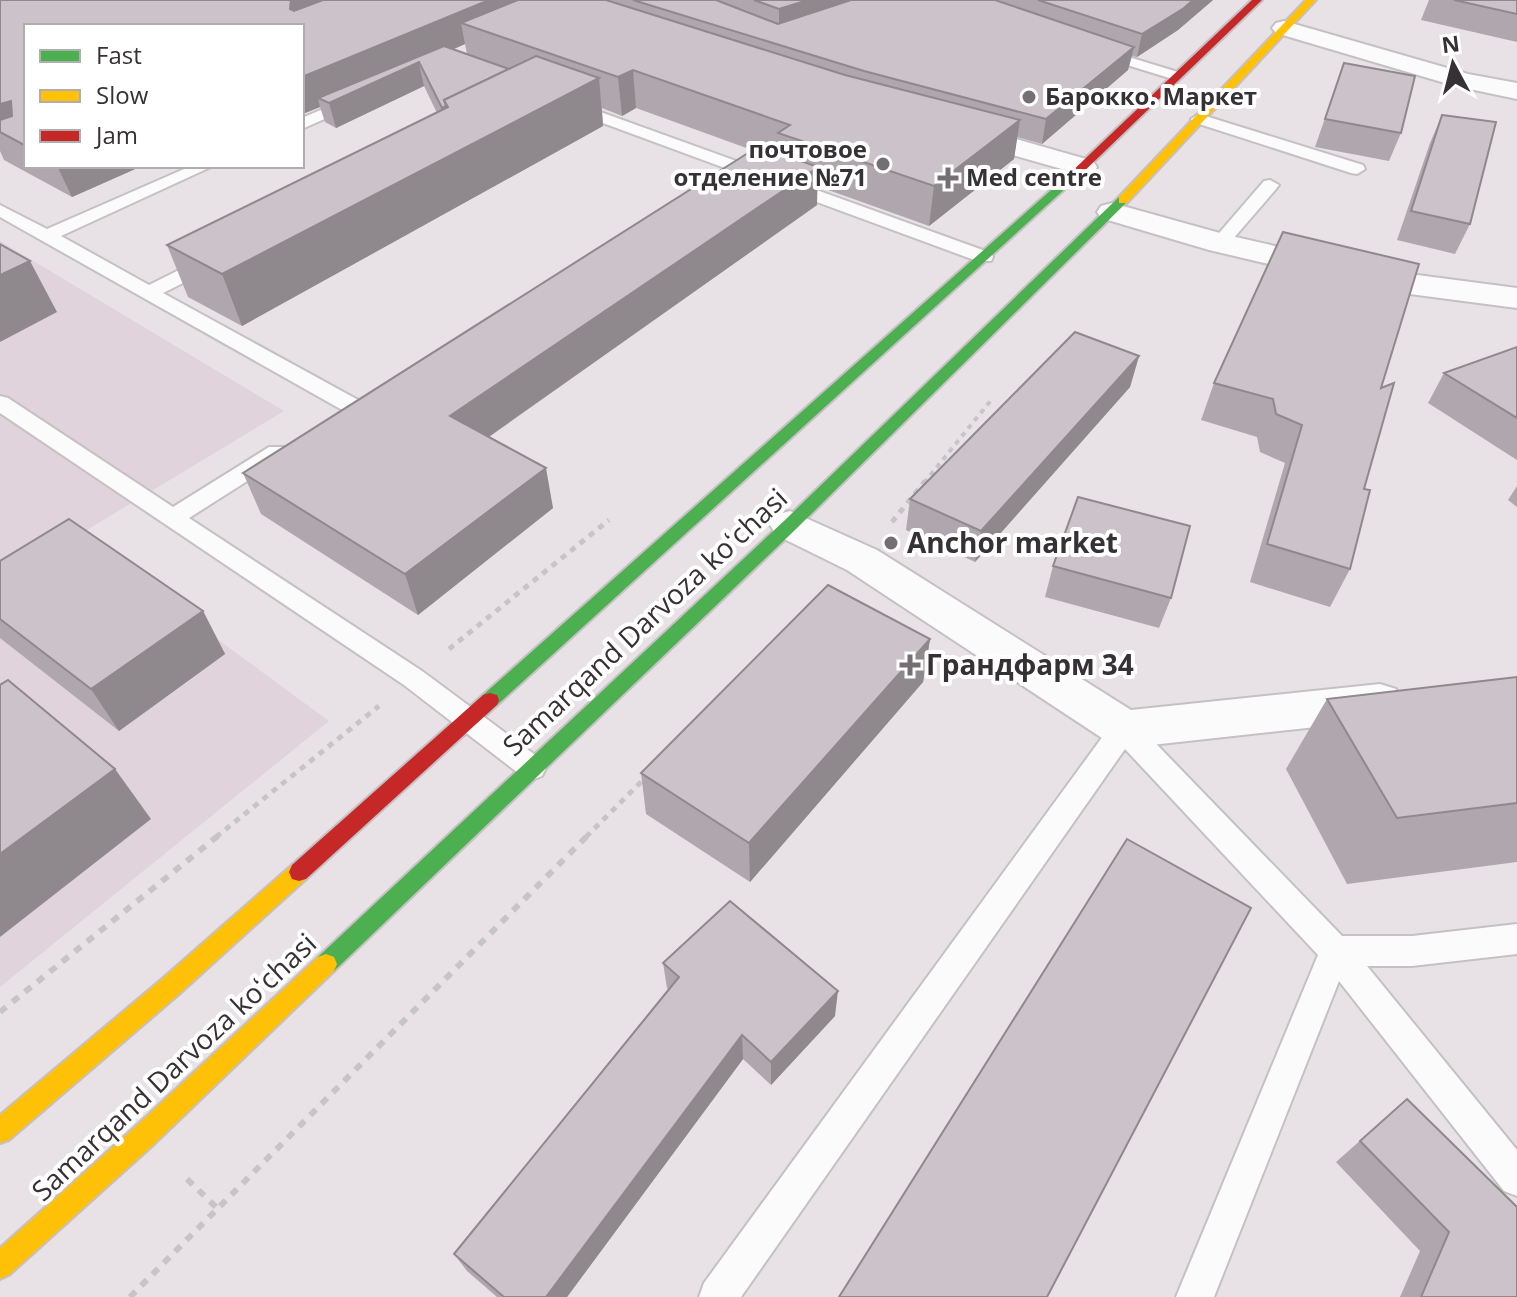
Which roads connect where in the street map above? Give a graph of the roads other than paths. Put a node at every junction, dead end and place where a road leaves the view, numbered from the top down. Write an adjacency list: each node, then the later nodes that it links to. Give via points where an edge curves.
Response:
1 (1311, 0): 3 (main road, Samarqand Darvoza koʻchasi)
2 (1254, 1): 5 (main road, Samarqand Darvoza koʻchasi)
3 (1284, 28): 6 (street, via 1464,81); 9 (main road, Samarqand Darvoza koʻchasi)
4 (1074, 44): 5 (lane)
5 (1176, 76): 13 (main road, Samarqand Darvoza koʻchasi)
6 (1517, 91)
7 (374, 92): 10 (lane)
8 (555, 100): 12 (lane)
9 (1199, 119): 15 (lane); 19 (main road, Samarqand Darvoza koʻchasi)
10 (304, 123)
11 (934, 126): 13 (street)
12 (731, 167): 16 (lane); 23 (lane)
13 (1083, 167): 23 (main road, Samarqand Darvoza koʻchasi)
14 (200, 168): 20 (lane)
15 (1357, 169)
16 (705, 183)
17 (1270, 185): 21 (lane)
18 (0, 210): 20 (lane)
19 (1112, 212): 21 (street); 30 (main road, Samarqand Darvoza koʻchasi)
20 (44, 237): 24 (lane)
21 (1220, 243): 25 (street, via 1379,280)
22 (232, 251): 24 (lane)
23 (984, 257): 32 (main road, Samarqand Darvoza koʻchasi)
24 (147, 294): 27 (lane, via 358,402)
25 (1517, 298)
26 (0, 403): 29 (lane)
27 (326, 422)
28 (300, 438): 29 (lane)
29 (172, 518): 32 (lane)
30 (790, 525): 33 (street, via 862,560); 34 (main road, Samarqand Darvoza koʻchasi)
31 (1423, 698): 33 (street)
32 (468, 719): 34 (lane); 37 (main road, Samarqand Darvoza koʻchasi, via 170,987)
33 (1124, 729): 36 (lane); 40 (lane)
34 (532, 768): 39 (main road, Samarqand Darvoza koʻchasi)
35 (1517, 939): 36 (lane, via 1412,951)
36 (1335, 951): 38 (lane); 41 (lane)
37 (0, 1131)
38 (1517, 1178)
39 (0, 1266)
40 (718, 1297)
41 (1195, 1297)

